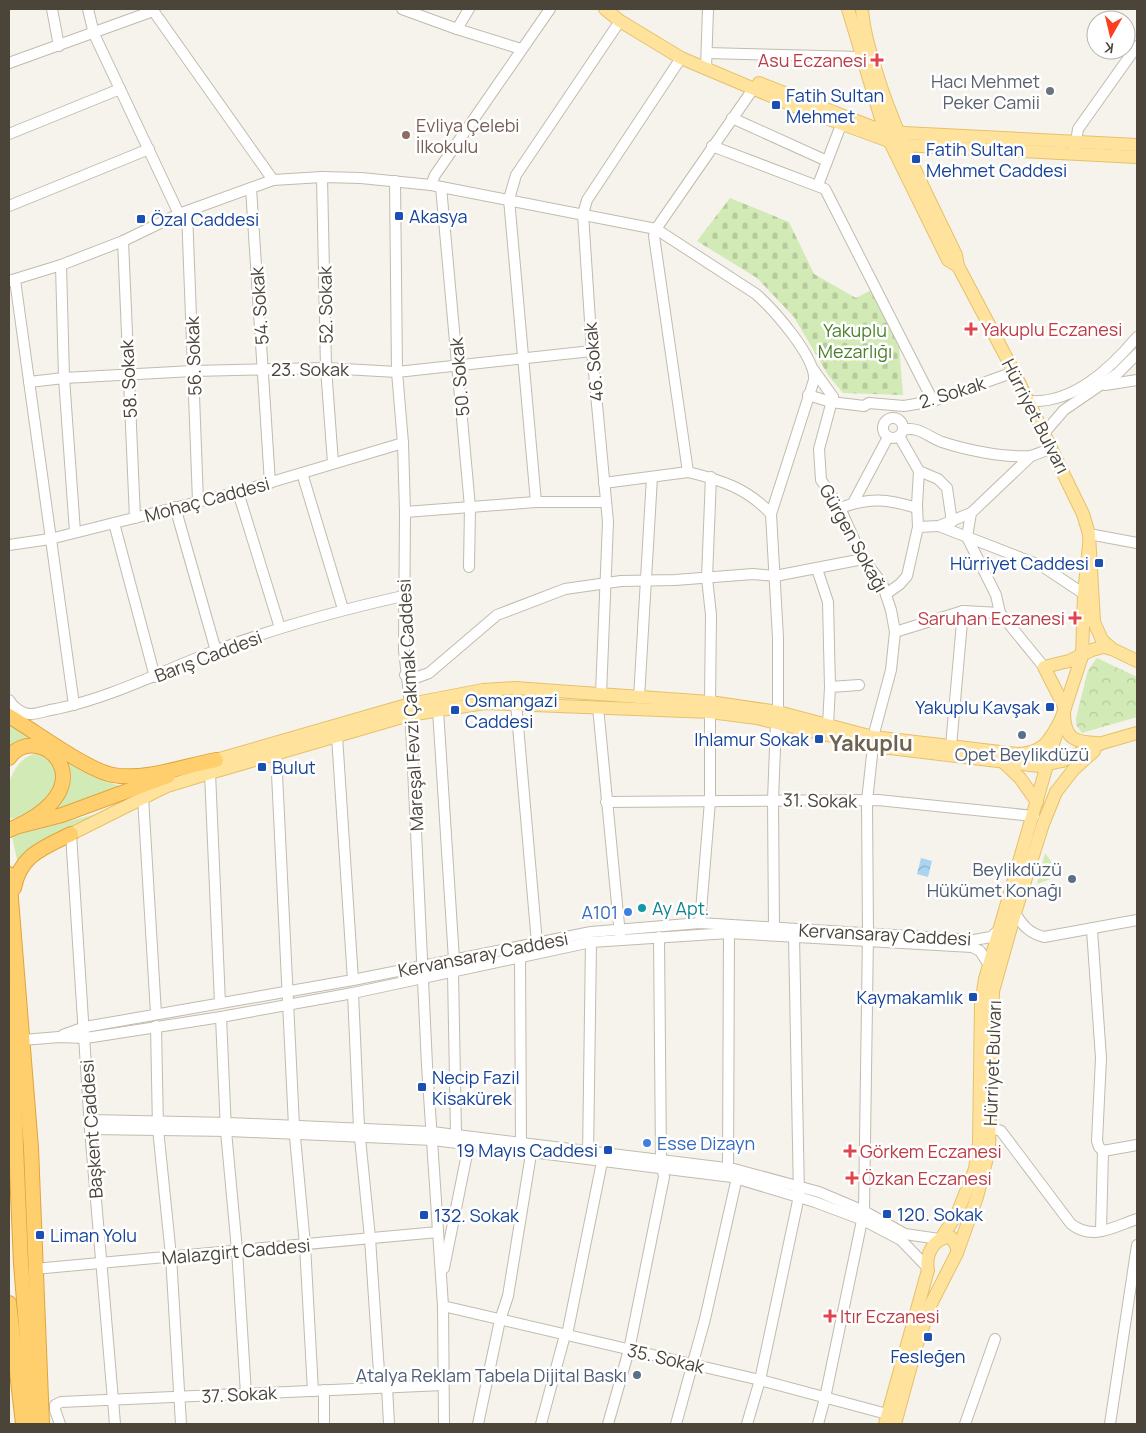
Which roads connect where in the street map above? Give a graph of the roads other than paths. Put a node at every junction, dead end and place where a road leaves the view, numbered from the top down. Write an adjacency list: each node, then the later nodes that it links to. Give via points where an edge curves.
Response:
1 (52, 9): 14 (street)
2 (88, 9): 13 (street)
3 (402, 9): 12 (street)
4 (469, 9): 12 (street)
5 (550, 9): 16 (street)
6 (605, 9): 11 (main road)
7 (708, 9): 17 (street)
8 (848, 9): 18 (main road, Hürriyet Bulvarı)
9 (862, 9): 28 (main road, Hürriyet Bulvarı)
10 (152, 10): 13 (street); 37 (street)
11 (620, 21): 19 (main road); 42 (street, via 516,175)
12 (457, 29): 16 (street)
13 (94, 34): 14 (street); 23 (street)
14 (59, 46): 20 (street)
15 (1137, 46): 32 (street, via 1078,129)
16 (522, 49): 40 (street, via 435,175)
17 (707, 53): 18 (street); 21 (street)
18 (861, 57): 28 (main road, Hürriyet Bulvarı)
19 (681, 58): 21 (main road); 45 (street, 46. Sokak, via 587,200)
20 (9, 63)
21 (706, 68): 22 (main road)
22 (735, 79): 24 (main road); 28 (main road, via 740,77 788,93)
23 (120, 89): 27 (street); 33 (street)
24 (752, 89): 25 (street); 26 (main road)
25 (732, 118): 31 (street); 35 (street)
26 (841, 125): 28 (main road); 35 (street)
27 (9, 134)
28 (890, 135): 29 (main road); 32 (main road); 49 (main road, Hürriyet Bulvarı, via 948,260)
29 (903, 145): 32 (main road); 49 (main road, Hürriyet Bulvarı, via 956,255)
30 (1137, 145): 32 (main road)
31 (712, 146): 39 (street); 46 (street)
32 (1075, 148): 34 (main road)
33 (149, 149): 43 (street); 44 (street)
34 (1137, 157)
35 (827, 161): 39 (street)
36 (322, 177): 37 (street); 38 (street); 57 (street, 52. Sokak)
37 (273, 180): 41 (street)
38 (394, 181): 40 (street); 62 (street, Mareşal Fevzi Çakmak Caddesi)
39 (818, 185): 72 (street, via 825,189)
40 (436, 186): 42 (street); 55 (street, 50. Sokak)
41 (251, 188): 44 (street); 58 (street, 54. Sokak)
42 (509, 199): 45 (street); 53 (street)
43 (9, 206)
44 (183, 213): 47 (street); 61 (street, 56. Sokak)
45 (583, 214): 46 (street); 52 (street, 46. Sokak)
46 (656, 229): 56 (street, via 769,305); 70 (street, via 750,295 771,314 806,371); 83 (street, via 654,236)
47 (123, 241): 48 (street); 65 (street, 58. Sokak)
48 (61, 265): 50 (street); 66 (street)
49 (958, 266): 63 (main road, Hürriyet Bulvarı)
50 (12, 280): 68 (street)
51 (1137, 337): 59 (street)
52 (592, 351): 53 (street, 23. Sokak); 88 (street, 46. Sokak)
53 (524, 357): 55 (street, 23. Sokak); 93 (street)
54 (1136, 358): 60 (street)
55 (458, 365): 62 (street, 23. Sokak); 96 (street, 50. Sokak)
56 (812, 367): 70 (street, via 814,380); 71 (street)
57 (326, 368): 58 (street, 23. Sokak); 62 (street, 23. Sokak); 81 (street, 52. Sokak)
58 (263, 369): 61 (street, 23. Sokak); 87 (street, 54. Sokak)
59 (1104, 369): 60 (street); 73 (street, via 1093,380 1055,400)
60 (1121, 370): 64 (street); 69 (street)
61 (193, 371): 65 (street, 23. Sokak); 92 (street, 56. Sokak)
62 (396, 372): 78 (street, Mareşal Fevzi Çakmak Caddesi)
63 (1014, 372): 72 (street, 2. Sokak); 73 (main road, Hürriyet Bulvarı)
64 (1137, 374)
65 (128, 375): 66 (street, 23. Sokak); 103 (street, 58. Sokak)
66 (64, 378): 68 (street, 23. Sokak); 108 (street)
67 (1137, 380): 69 (street)
68 (29, 382): 110 (street)
69 (1099, 386): 76 (street, via 1064,410)
70 (808, 395): 71 (street, via 816,392); 89 (street)
71 (832, 400): 74 (street, via 864,406); 98 (street, Gürgen Sokağı, via 818,449 818,466 821,480)
72 (933, 401): 74 (street, 2. Sokak)
73 (1029, 401): 76 (main road, Hürriyet Bulvarı)
74 (904, 406): 75 (street, 2. Sokak)
75 (900, 429): 77 (street); 77 (street, via 890,419 883,428); 80 (street, via 921,431 941,442 966,449); 82 (street)
76 (1045, 432): 79 (main road, Hürriyet Bulvarı)
77 (888, 436): 95 (street)
78 (403, 443): 81 (street, Mohaç Caddesi); 100 (street, Mareşal Fevzi Çakmak Caddesi)
79 (1052, 448): 80 (street); 111 (main road, Hürriyet Bulvarı, via 1075,493)
80 (1032, 456): 101 (street)
81 (333, 463): 84 (street, Mohaç Caddesi)
82 (919, 471): 99 (street); 105 (street, via 938,478 947,488)
83 (688, 472): 85 (street); 86 (street)
84 (302, 473): 87 (street, Mohaç Caddesi); 124 (street)
85 (652, 477): 88 (street); 119 (street)
86 (711, 478): 91 (street); 118 (street)
87 (270, 483): 90 (street, Mohaç Caddesi)
88 (604, 483): 94 (street, 46. Sokak)
89 (778, 489): 91 (street, via 768,500); 102 (street)
90 (238, 492): 92 (street, Mohaç Caddesi); 128 (street)
91 (757, 499): 102 (street)
92 (198, 501): 97 (street, Mohaç Caddesi)
93 (536, 502): 94 (street); 96 (street)
94 (605, 502): 120 (street, 46. Sokak, via 608,522)
95 (853, 503): 98 (street); 99 (street, via 883,500)
96 (470, 506): 100 (street); 115 (street, 50. Sokak)
97 (174, 507): 103 (street, Mohaç Caddesi); 131 (street)
98 (840, 508): 114 (street, Gürgen Sokağı)
99 (917, 508): 107 (street)
100 (405, 512): 123 (street, Mareşal Fevzi Çakmak Caddesi)
101 (971, 513): 105 (street); 109 (street)
102 (771, 514): 117 (street)
103 (135, 518): 104 (street, Mohaç Caddesi)
104 (114, 522): 108 (street, Mohaç Caddesi); 136 (street)
105 (952, 522): 106 (street)
106 (940, 526): 107 (street); 109 (street)
107 (918, 527): 121 (street, via 907,576)
108 (75, 532): 110 (street, Mohaç Caddesi)
109 (967, 537): 122 (street, via 1042,566); 127 (street, via 996,595)
110 (50, 539): 113 (street, Mohaç Caddesi); 142 (street)
111 (1089, 539): 112 (street); 122 (main road, Hürriyet Bulvarı); 125 (main road, Hürriyet Bulvarı)
112 (1137, 543)
113 (9, 545)
114 (863, 559): 116 (street); 121 (street, Gürgen Sokağı, via 882,583)
115 (468, 568)
116 (817, 569): 117 (street); 138 (street, via 828,602)
117 (775, 576): 118 (street, via 752,574); 148 (street)
118 (707, 578): 119 (street); 143 (street, via 711,615)
119 (646, 580): 120 (street); 139 (street)
120 (604, 582): 135 (street, via 565,589 497,615 428,673 418,677); 140 (street, 46. Sokak)
121 (886, 594): 129 (street, Gürgen Sokağı)
122 (1084, 594): 125 (main road); 132 (main road, Hürriyet Bulvarı)
123 (403, 596): 124 (street, Barış Caddesi); 135 (street, Mareşal Fevzi Çakmak Caddesi)
124 (343, 609): 128 (street, Barış Caddesi)
125 (1094, 609): 130 (main road, Hürriyet Bulvarı, via 1097,632)
126 (963, 611): 127 (street); 129 (street); 154 (street)
127 (1000, 613): 134 (street)
128 (280, 628): 131 (street, Barış Caddesi)
129 (895, 632): 152 (street, Gürgen Sokağı, via 891,670)
130 (1112, 649): 132 (main road, via 1096,648); 133 (main road)
131 (216, 651): 136 (street, Barış Caddesi)
132 (1082, 656): 134 (main road); 147 (main road, Hürriyet Bulvarı)
133 (1137, 661)
134 (1044, 667): 147 (main road)
135 (405, 676): 145 (street, Mareşal Fevzi Çakmak Caddesi)
136 (155, 677): 142 (street, Barış Caddesi)
137 (859, 685): 138 (street)
138 (830, 687): 149 (street)
139 (640, 698): 140 (main road); 143 (main road)
140 (599, 701): 141 (main road); 143 (main road); 145 (main road, via 515,688 483,690); 165 (street, 46. Sokak)
141 (516, 703): 146 (main road, via 485,703); 184 (street)
142 (74, 705): 144 (street, Barış Caddesi, via 29,714)
143 (710, 707): 148 (main road); 163 (street)
144 (10, 708): 157 (highway, via 96,769 112,775 131,776)
145 (409, 709): 146 (main road); 151 (main road); 157 (main road); 188 (street, Mareşal Fevzi Çakmak Caddesi)
146 (438, 710): 186 (street)
147 (1065, 711): 153 (main road, via 1069,735 1076,740); 154 (main road, via 1045,746 1030,754); 159 (main road, Hürriyet Bulvarı)
148 (777, 718): 149 (main road); 152 (main road); 162 (street)
149 (828, 725): 152 (main road)
150 (1137, 733): 153 (main road)
151 (337, 736): 155 (main road); 191 (street)
152 (873, 742): 154 (main road); 158 (main road); 164 (street, Gürgen Sokağı)
153 (1102, 743): 159 (main road); 172 (main road, Hürriyet Bulvarı, via 1074,769 1056,792)
154 (950, 746)
155 (276, 753): 160 (main road); 193 (street)
156 (9, 758): 168 (highway, via 20,748 42,747 61,762 63,774 63,784 52,804)
157 (216, 760): 168 (highway, via 62,815)
158 (1003, 762): 159 (main road); 166 (main road, via 1020,778)
159 (1047, 765): 166 (main road, Hürriyet Bulvarı)
160 (210, 772): 161 (main road); 195 (street)
161 (143, 797): 169 (main road); 197 (street)
162 (773, 800): 163 (street, 31. Sokak); 164 (street, 31. Sokak); 175 (street)
163 (710, 801): 165 (street, 31. Sokak); 174 (street)
164 (867, 801): 167 (street, 31. Sokak); 182 (street, Gürgen Sokağı)
165 (606, 802): 180 (street, 46. Sokak)
166 (1037, 802): 167 (main road, Hürriyet Bulvarı)
167 (1034, 816): 177 (main road, Hürriyet Bulvarı)
168 (14, 828)
169 (70, 834): 171 (highway, via 36,852 22,864 16,874); 200 (street, Başkent Caddesi)
170 (9, 874): 171 (highway)
171 (12, 896): 203 (highway)
172 (1016, 913): 178 (street, via 1023,926 1044,937); 207 (main road, Hürriyet Bulvarı, via 993,991)
173 (1137, 920): 178 (street)
174 (700, 923): 176 (street, Kervansaray Caddesi); 180 (street, Kervansaray Caddesi)
175 (774, 928): 176 (street, Kervansaray Caddesi); 179 (street, Kervansaray Caddesi)
176 (729, 929): 179 (street, Kervansaray Caddesi); 181 (street, Kervansaray Caddesi); 219 (street)
177 (1000, 930): 182 (street, Kervansaray Caddesi, via 974,940); 187 (main road, Hürriyet Bulvarı)
178 (1092, 930): 215 (street, via 1101,1058 1097,1141)
179 (795, 932): 182 (street, Kervansaray Caddesi); 220 (street)
180 (620, 934): 181 (street, Kervansaray Caddesi); 183 (street, Kervansaray Caddesi); 184 (street, Kervansaray Caddesi, via 591,932)
181 (659, 937): 218 (street)
182 (868, 939): 187 (street, Kervansaray Caddesi, via 972,947 984,955); 221 (street, Gürgen Sokağı)
183 (591, 942): 185 (street, Kervansaray Caddesi); 216 (street)
184 (537, 943): 185 (street, Kervansaray Caddesi)
185 (520, 952): 186 (street, Kervansaray Caddesi); 189 (street, Kervansaray Caddesi); 214 (street)
186 (454, 960): 188 (street, Kervansaray Caddesi)
187 (989, 965): 226 (main road, Hürriyet Bulvarı, via 981,1004 979,1143 975,1169 957,1214)
188 (422, 966): 190 (street, Mareşal Fevzi Çakmak Caddesi); 191 (street, Kervansaray Caddesi)
189 (453, 972): 190 (street, Kervansaray Caddesi); 210 (street)
190 (423, 978): 194 (street, Kervansaray Caddesi); 211 (street, Mareşal Fevzi Çakmak Caddesi)
191 (352, 980): 193 (street, Kervansaray Caddesi)
192 (9, 983): 254 (highway, via 21,1264)
193 (286, 991): 195 (street, Kervansaray Caddesi); 196 (street)
194 (353, 993): 196 (street, Kervansaray Caddesi); 209 (street)
195 (220, 1003): 197 (street, Kervansaray Caddesi)
196 (287, 1004): 198 (street, Kervansaray Caddesi); 208 (street)
197 (156, 1014): 200 (street, Kervansaray Caddesi)
198 (221, 1017): 199 (street, Kervansaray Caddesi); 206 (street)
199 (156, 1026): 202 (street, Kervansaray Caddesi); 205 (street)
200 (85, 1027): 201 (street, Kervansaray Caddesi); 202 (street, Başkent Caddesi)
201 (59, 1037): 202 (street, Kervansaray Caddesi); 203 (street, Kervansaray Caddesi)
202 (86, 1038): 204 (street, Başkent Caddesi)
203 (23, 1040): 234 (highway, via 31,1148)
204 (90, 1124): 205 (street); 232 (street, Başkent Caddesi)
205 (158, 1125): 206 (street); 231 (street)
206 (226, 1127): 208 (street); 229 (street)
207 (990, 1127): 223 (street, via 1001,1131 1071,1224 1093,1234); 230 (main road, Hürriyet Bulvarı, via 989,1150 977,1197)
208 (294, 1130): 209 (street); 227 (street)
209 (360, 1133): 211 (street); 225 (street)
210 (456, 1134): 211 (street); 214 (street)
211 (432, 1136): 212 (street); 224 (street, Mareşal Fevzi Çakmak Caddesi)
212 (469, 1144): 214 (street); 236 (street)
213 (1137, 1145): 215 (street)
214 (527, 1148): 216 (street); 239 (street, via 508,1296)
215 (1103, 1151): 223 (street)
216 (588, 1155): 217 (street)
217 (603, 1157): 218 (street); 240 (street)
218 (662, 1164): 219 (street); 242 (street, via 664,1177)
219 (733, 1174): 220 (street); 243 (street)
220 (799, 1191): 221 (street); 244 (street)
221 (863, 1215): 226 (street, via 905,1234); 235 (street, via 900,1240); 250 (street)
222 (1137, 1219): 223 (street)
223 (1101, 1231)
224 (438, 1232): 225 (street, Malazgirt Caddesi); 236 (street, Mareşal Fevzi Çakmak Caddesi)
225 (370, 1238): 227 (street, Malazgirt Caddesi); 246 (street)
226 (940, 1238): 230 (main road, via 951,1237); 235 (main road, via 929,1254)
227 (305, 1245): 229 (street, Malazgirt Caddesi); 247 (street)
228 (1137, 1245): 269 (street)
229 (237, 1250): 231 (street, Malazgirt Caddesi); 248 (street)
230 (957, 1253): 233 (main road, Hürriyet Bulvarı)
231 (170, 1256): 232 (street, Malazgirt Caddesi); 249 (street)
232 (101, 1263): 234 (street, Malazgirt Caddesi); 251 (street, Başkent Caddesi)
233 (951, 1266): 235 (main road, via 941,1272); 252 (main road, Hürriyet Bulvarı, via 931,1304)
234 (34, 1269): 255 (highway)
235 (927, 1269): 252 (main road)
236 (441, 1283): 238 (street)
237 (9, 1303): 253 (highway)
238 (443, 1306): 239 (street, 35. Sokak); 245 (street)
239 (500, 1320): 240 (street, 35. Sokak); 262 (street)
240 (566, 1335): 242 (street, 35. Sokak); 263 (street)
241 (995, 1339): 268 (street)
242 (629, 1350): 243 (street, 35. Sokak); 264 (street)
243 (694, 1364): 244 (street, 35. Sokak); 265 (street)
244 (760, 1380): 250 (street, 35. Sokak); 266 (street)
245 (443, 1384): 246 (street, 37. Sokak); 261 (street)
246 (384, 1387): 247 (street, 37. Sokak); 260 (street)
247 (318, 1390): 248 (street, 37. Sokak); 259 (street)
248 (246, 1394): 249 (street, 37. Sokak)
249 (179, 1397): 251 (street, 37. Sokak); 258 (street)
250 (825, 1398): 252 (street, 35. Sokak); 267 (street)
251 (114, 1400): 256 (street, 37. Sokak, via 61,1402 55,1410); 257 (street, Başkent Caddesi)
252 (889, 1421)
253 (23, 1424)
254 (34, 1424)
255 (42, 1424)
256 (60, 1424)
257 (115, 1424)
258 (182, 1424)
259 (324, 1424)
260 (389, 1424)
261 (444, 1424)
262 (478, 1424)
263 (541, 1424)
264 (608, 1424)
265 (676, 1424)
266 (747, 1424)
267 (818, 1424)
268 (965, 1424)
269 (1110, 1424)

